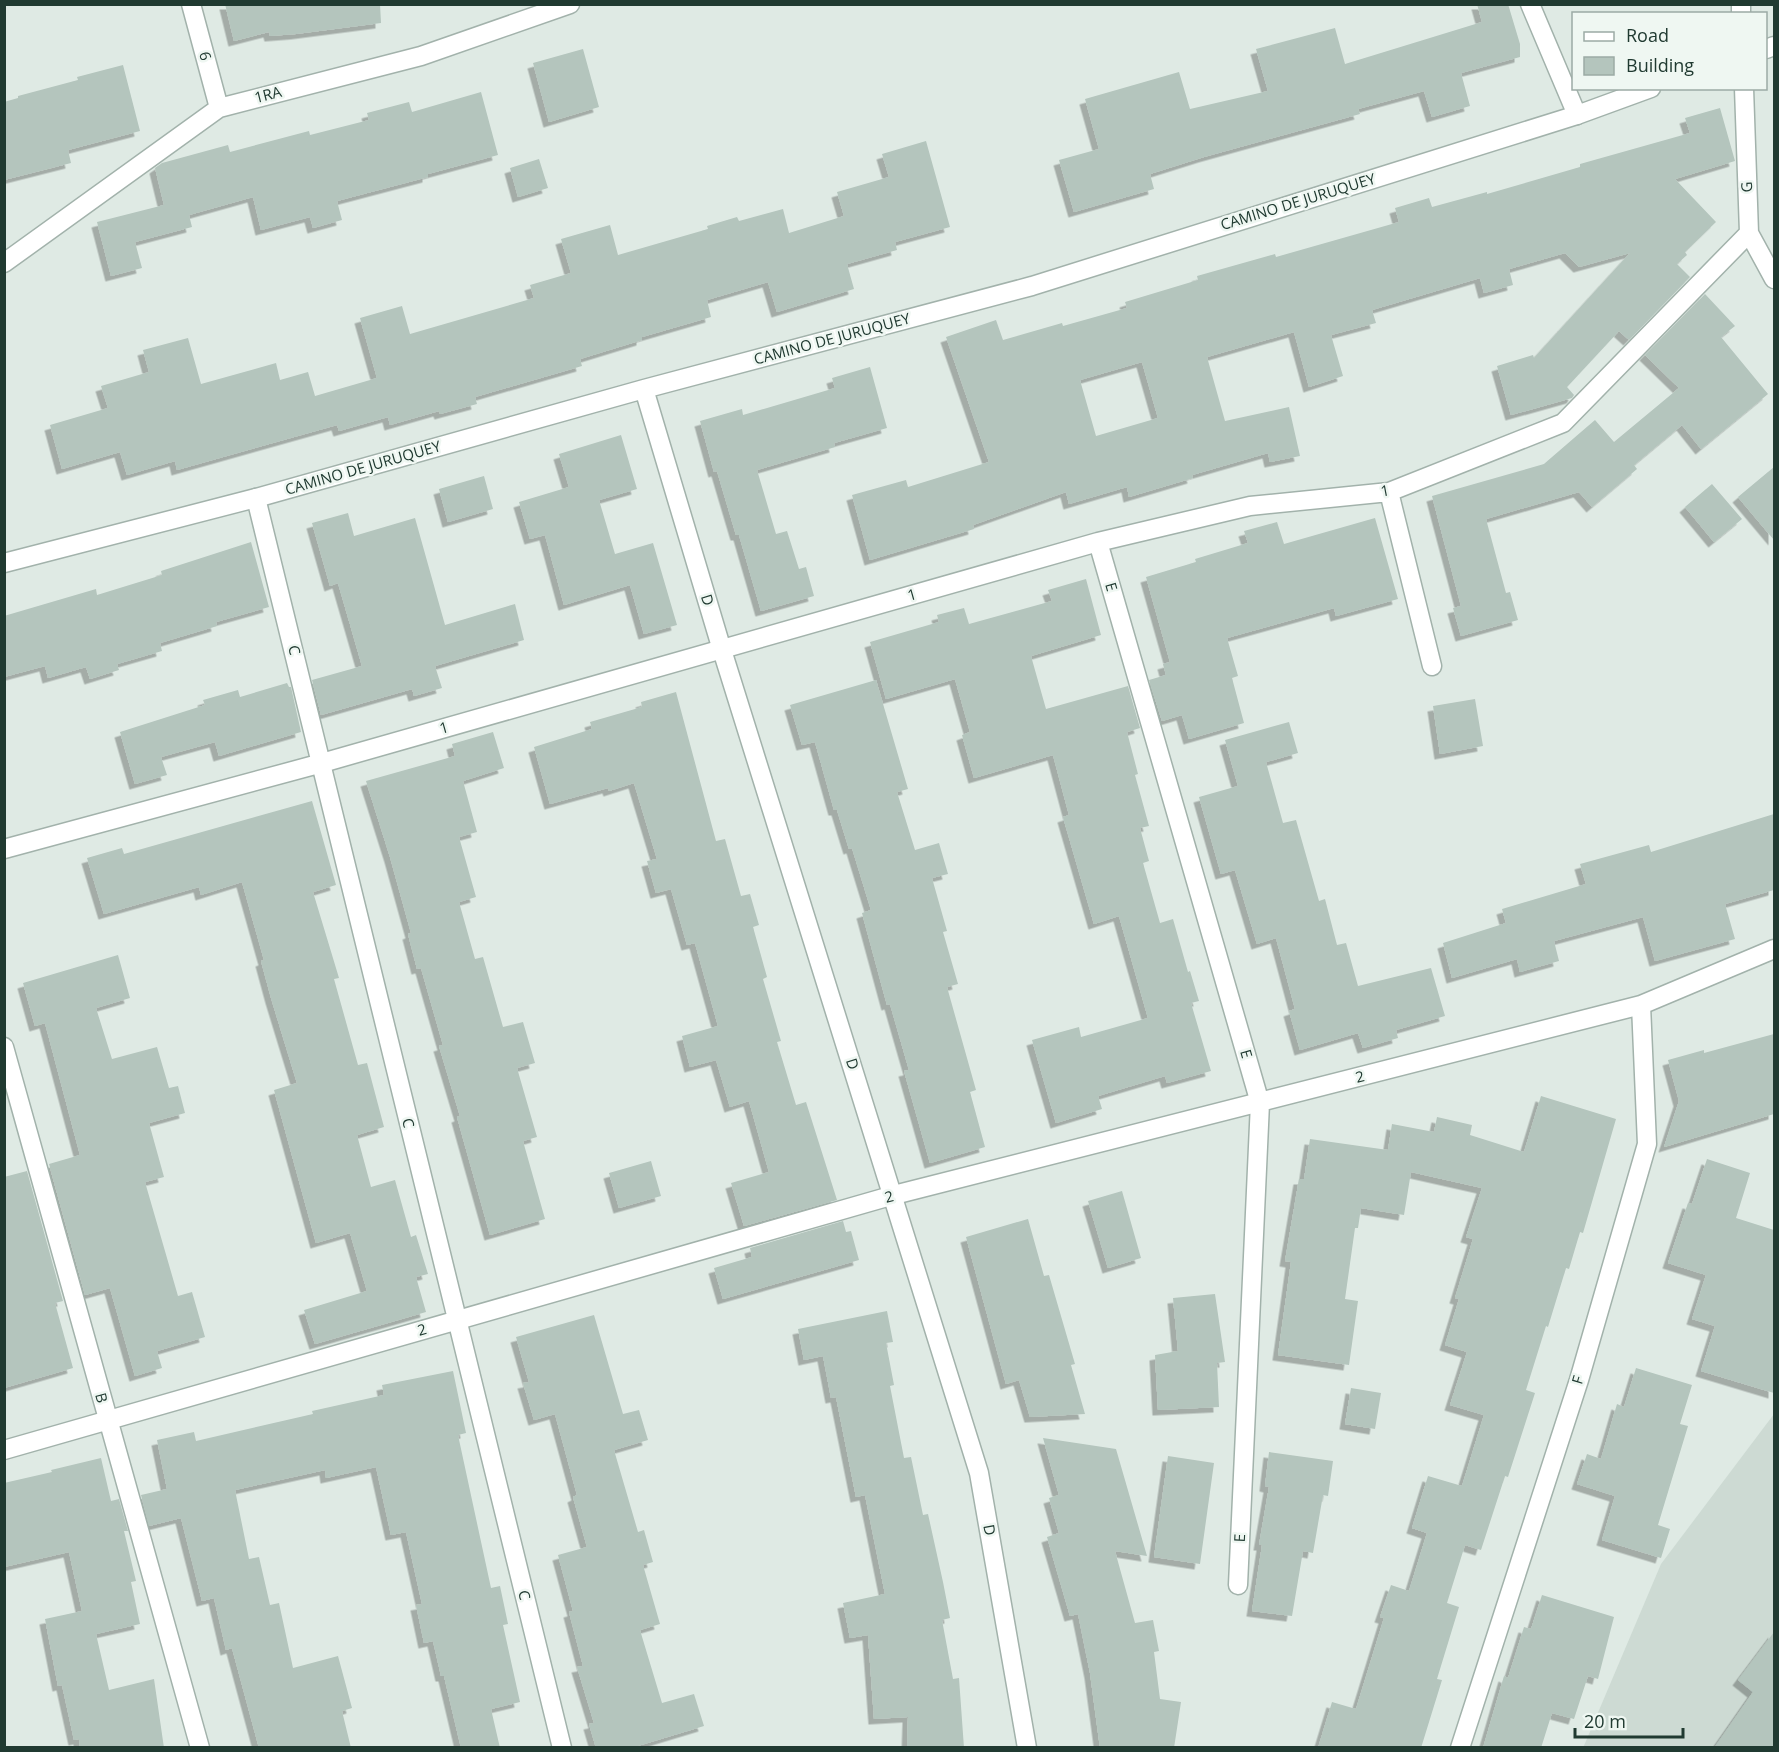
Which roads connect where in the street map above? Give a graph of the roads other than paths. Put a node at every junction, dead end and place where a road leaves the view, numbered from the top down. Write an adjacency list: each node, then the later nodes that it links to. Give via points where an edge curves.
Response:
1 (191, 4): 6 (street, 6)
2 (570, 4): 6 (street, 1RA, via 421,56)
3 (1530, 4): 7 (street)
4 (1646, 90): 7 (street, CAMINO DE JURUQUEY)
5 (1744, 90): 8 (street, G)
6 (219, 108): 9 (street, 1RA)
7 (1577, 115): 11 (street, CAMINO DE JURUQUEY, via 1032,286)
8 (1749, 233): 10 (street, G); 12 (street, 1, via 1563,423)
9 (4, 263)
10 (1774, 279)
11 (644, 389): 13 (street, CAMINO DE JURUQUEY); 16 (street, D)
12 (1389, 492): 14 (street, 1, via 1250,506); 17 (street)
13 (256, 498): 15 (street, CAMINO DE JURUQUEY); 18 (street, C)
14 (1098, 542): 16 (street, 1); 23 (street, E)
15 (4, 563)
16 (722, 650): 18 (street, 1); 24 (street, D)
17 (1432, 666)
18 (322, 763): 19 (street, 1); 25 (street, C)
19 (4, 849)
20 (1774, 949): 21 (street, 2)
21 (1641, 1005): 23 (street, 2); 32 (street, F, via 1647,1144 1579,1380)
22 (4, 1047): 26 (street, B)
23 (1260, 1103): 24 (street, 2); 28 (street, E)
24 (894, 1195): 25 (street, 2); 31 (street, D, via 979,1473)
25 (456, 1320): 26 (street, 2); 30 (street, C)
26 (107, 1419): 27 (street, 2); 29 (street, B)
27 (4, 1450)
28 (1238, 1585)
29 (200, 1748)
30 (562, 1748)
31 (1027, 1748)
32 (1460, 1748)

